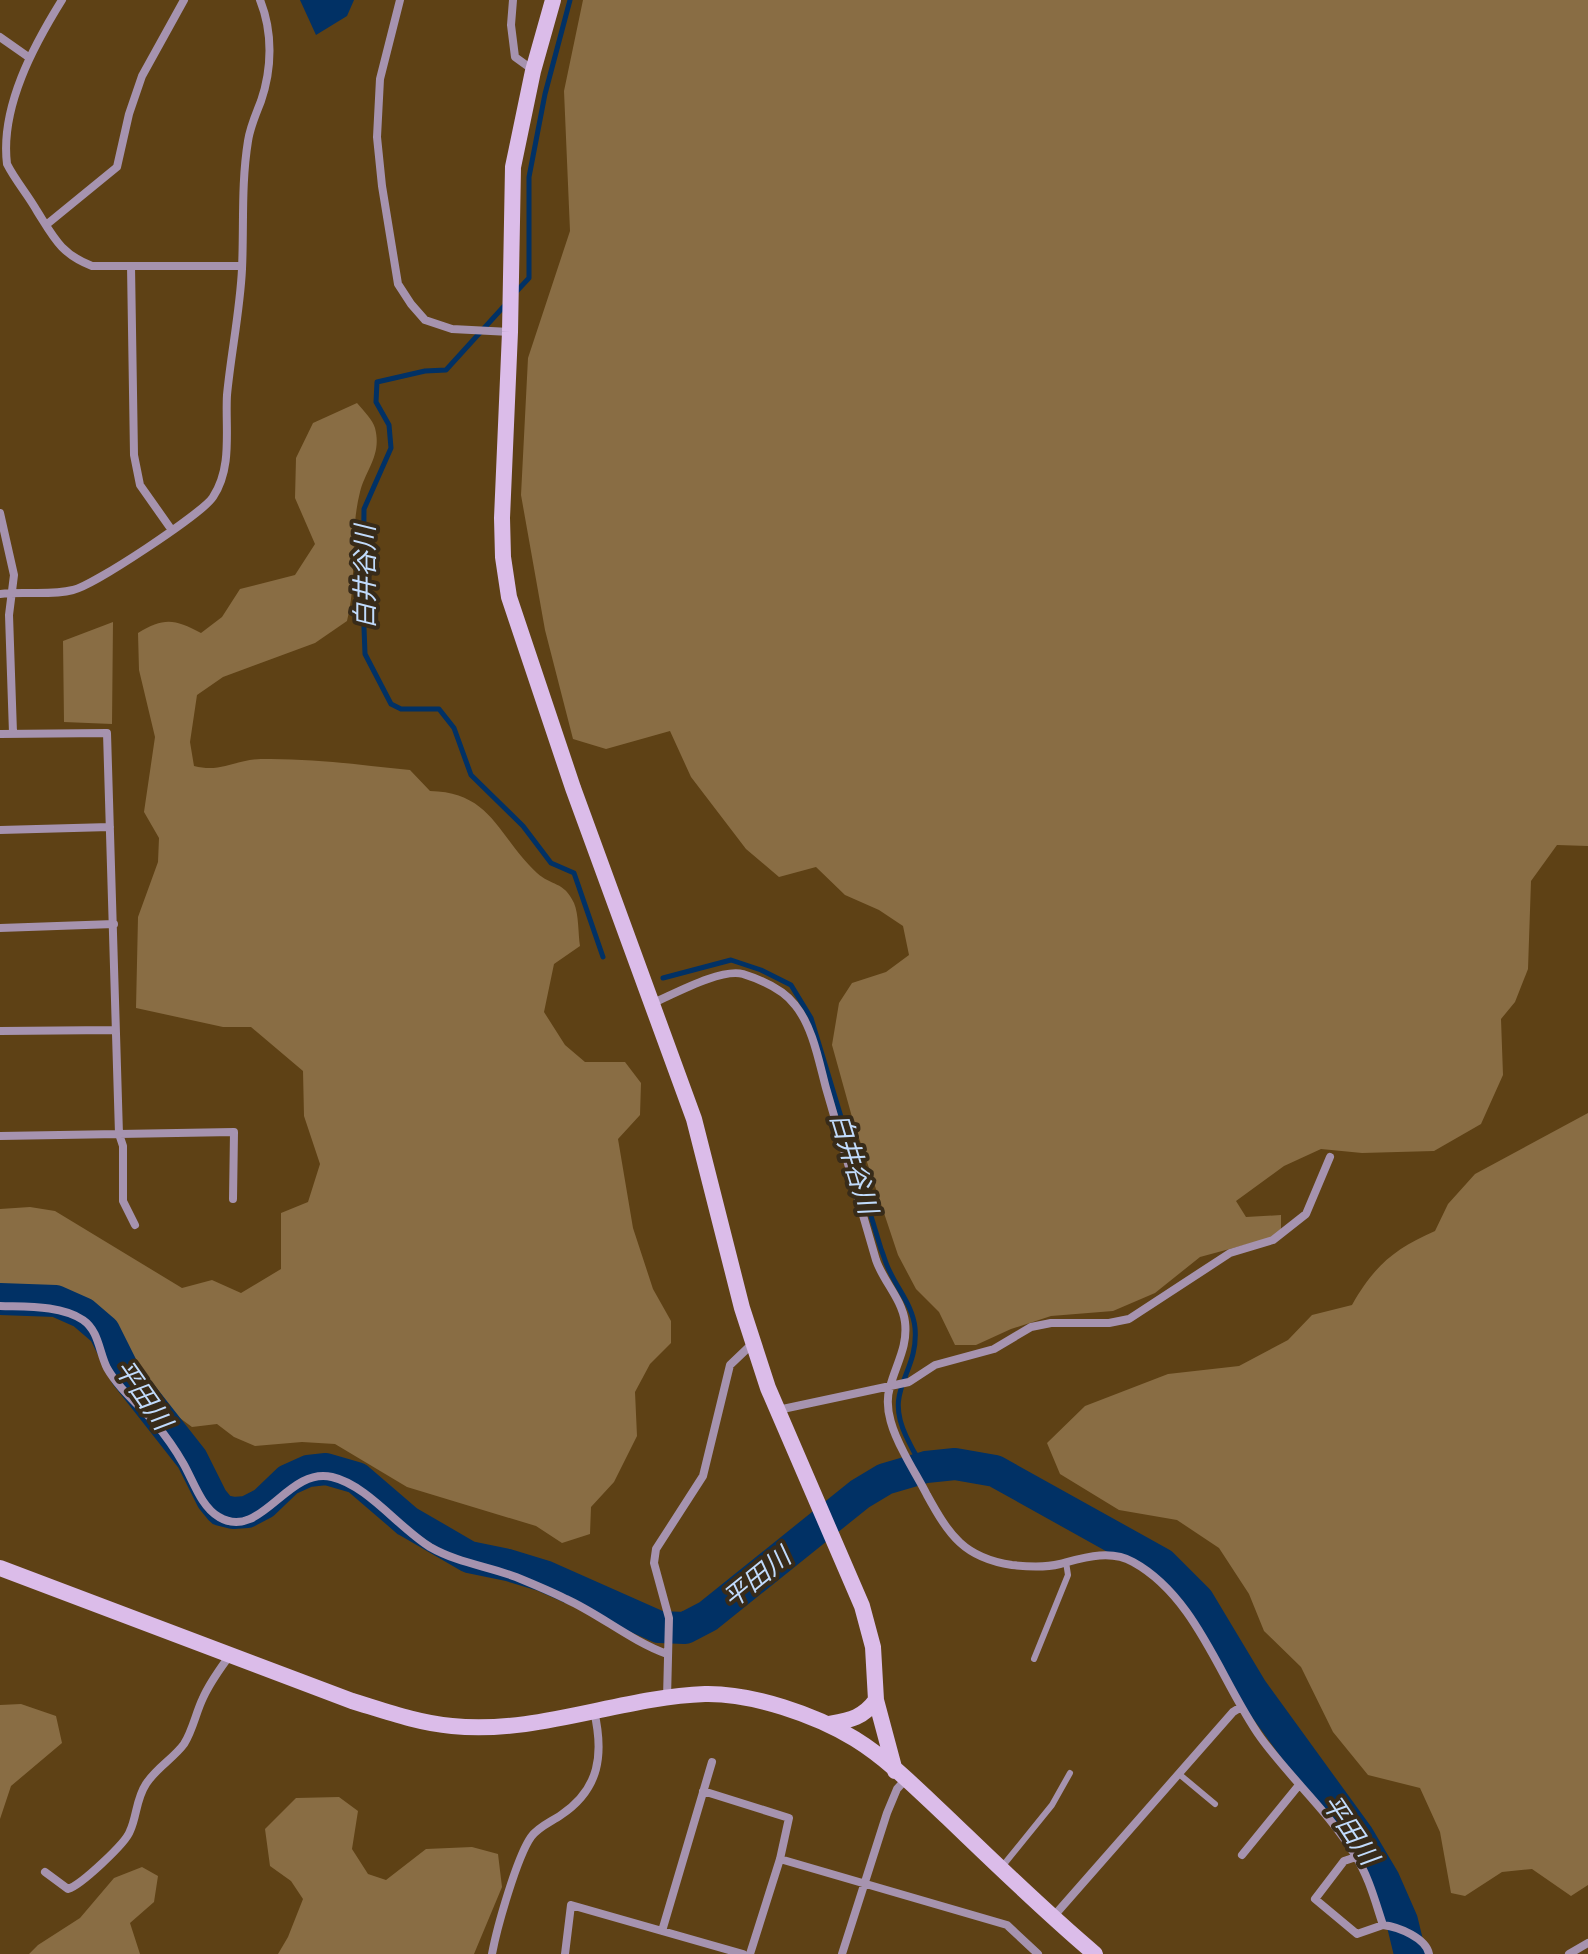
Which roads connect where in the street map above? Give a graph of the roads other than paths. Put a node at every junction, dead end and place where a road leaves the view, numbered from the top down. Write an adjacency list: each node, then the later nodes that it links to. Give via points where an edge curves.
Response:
1 (62, 0): 8 (street)
2 (184, 0): 10 (street, via 142,76 117,167)
3 (260, 0): 12 (street, via 269,34 269,65 243,173)
4 (400, 0): 13 (street, via 380,79 377,137 398,284 425,320 452,329)
5 (513, 0): 9 (street, via 515,57)
6 (553, 0): 9 (street)
7 (0, 37): 8 (street)
8 (27, 56): 10 (street, via 2,111 1,142 7,162)
9 (533, 71): 13 (street, via 513,167)
10 (46, 225): 11 (street, via 71,258 92,266)
11 (131, 266): 12 (street); 15 (street, via 134,455 140,485)
12 (242, 266): 15 (street, via 223,474 213,497)
13 (510, 332): 24 (street, via 502,518 509,597)
14 (0, 513): 16 (street)
15 (171, 529): 16 (street, via 102,578 74,590)
16 (13, 592): 17 (street); 18 (street)
17 (0, 594)
18 (13, 733): 19 (street); 20 (street, via 107,733)
19 (0, 734)
20 (110, 827): 21 (street); 22 (street)
21 (0, 830)
22 (114, 924): 23 (street); 25 (street)
23 (0, 928)
24 (653, 1003): 33 (street, via 694,1119); 34 (street, via 739,973 780,990 796,1006 821,1069 877,1263 903,1312 904,1350)
25 (115, 1030): 26 (street); 27 (street)
26 (0, 1031)
27 (119, 1134): 28 (street); 30 (street, via 234,1132); 31 (street, via 123,1201)
28 (0, 1136)
29 (1330, 1157): 34 (street, via 1306,1214 1273,1240 1230,1253 1129,1319 1031,1327 994,1349 935,1365)
30 (233, 1199)
31 (135, 1225)
32 (0, 1306): 38 (street, via 65,1312 85,1321 107,1367 155,1423 220,1518 247,1521 297,1484 315,1476 331,1477 355,1487 431,1547 569,1600)
33 (753, 1343): 35 (street); 38 (street, via 730,1365 703,1476 656,1549 654,1563 669,1618)
34 (890, 1387): 35 (street); 36 (street, via 889,1416 906,1456 959,1544 1005,1564)
35 (777, 1410): 42 (street, via 862,1606 873,1647)
36 (1066, 1562): 40 (lane, via 1068,1575); 43 (street, via 1115,1555 1157,1580 1208,1642)
37 (0, 1568): 39 (street)
38 (667, 1654): 41 (street)
39 (230, 1655): 44 (street, via 352,1701 453,1727 502,1726); 57 (street, via 211,1682 182,1747 146,1785 124,1844 75,1887 68,1889)
40 (1034, 1659)
41 (667, 1698): 44 (street); 45 (street, via 739,1696)
42 (876, 1700): 45 (street, via 854,1719); 49 (street)
43 (1241, 1707): 48 (street); 50 (street)
44 (594, 1710): 63 (street, via 599,1763 591,1783 575,1805 532,1836)
45 (829, 1724): 49 (street)
46 (712, 1762): 51 (street)
47 (1070, 1773): 56 (lane, via 1052,1805)
48 (1179, 1774): 52 (lane); 59 (street)
49 (901, 1775): 56 (street); 58 (street)
50 (1299, 1785): 53 (street); 54 (street)
51 (703, 1791): 55 (street, via 789,1818); 61 (street)
52 (1215, 1804)
53 (1242, 1855)
54 (1356, 1857): 60 (street); 60 (street, via 1344,1861 1315,1899 1357,1934)
55 (780, 1859): 58 (street); 66 (street)
56 (1001, 1868): 59 (street)
57 (45, 1872)
58 (864, 1884): 67 (street); 68 (street, via 1007,1925)
59 (1053, 1917): 69 (street)
60 (1387, 1926): 70 (street, via 1416,1937)
61 (662, 1931): 64 (street, via 571,1905); 65 (street)
62 (1588, 1943): 71 (street)
63 (492, 1954)
64 (565, 1954)
65 (743, 1954)
66 (750, 1954)
67 (842, 1954)
68 (1038, 1954)
69 (1095, 1954)
70 (1429, 1954)
71 (1569, 1954)

